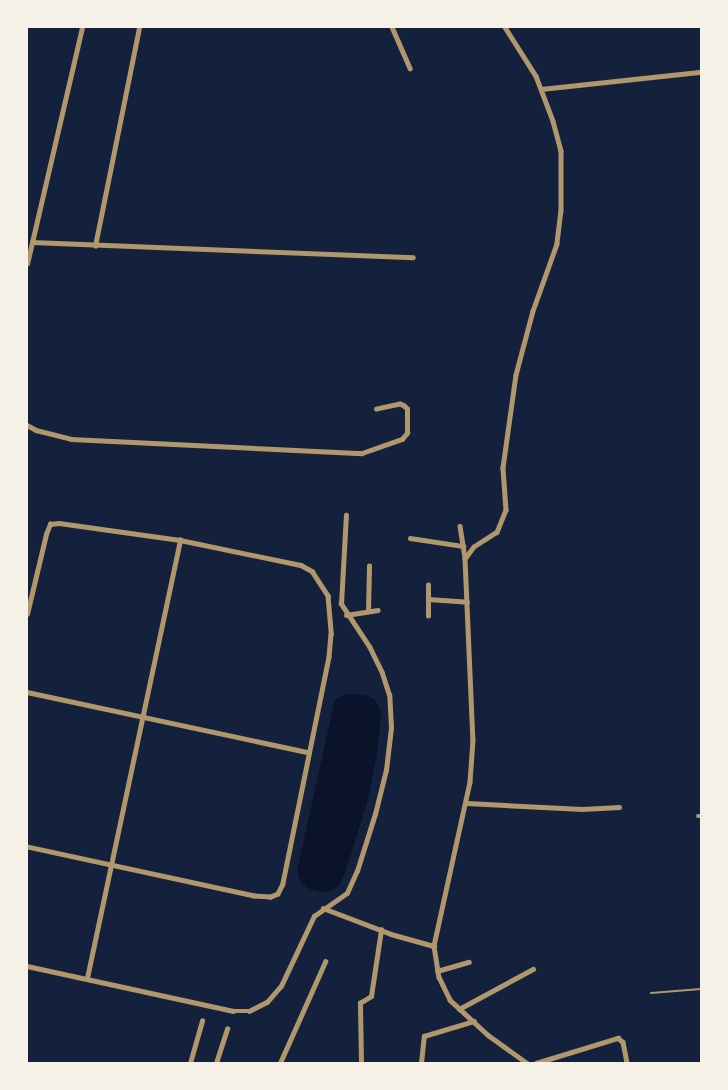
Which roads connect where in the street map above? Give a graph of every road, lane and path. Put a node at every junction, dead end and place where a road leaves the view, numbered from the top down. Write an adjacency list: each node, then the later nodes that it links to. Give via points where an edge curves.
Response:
1 (82, 27): 8 (street)
2 (140, 27): 9 (street)
3 (392, 27): 5 (street)
4 (505, 27): 7 (street)
5 (410, 68)
6 (701, 72): 7 (street)
7 (541, 89): 19 (street, via 561,151 563,184 558,244 533,311 516,375 503,468 506,510 497,532 474,547)
8 (32, 242): 9 (street); 11 (street)
9 (95, 246): 10 (street)
10 (413, 257)
11 (27, 264)
12 (376, 409): 13 (street, via 404,406 407,433 402,439 362,453 71,439)
13 (27, 425)
14 (346, 515): 27 (street, via 340,604)
15 (460, 526): 18 (street)
16 (410, 538): 18 (street)
17 (180, 540): 26 (street, via 50,524); 30 (street); 31 (street, via 301,565 322,584 331,612 330,645)
18 (463, 546): 19 (street)
19 (465, 559): 23 (street)
20 (369, 566): 25 (street)
21 (428, 585): 22 (street)
22 (428, 599): 23 (street); 28 (street)
23 (467, 602): 32 (street, via 473,740)
24 (378, 609): 25 (street)
25 (368, 611): 27 (street)
26 (27, 614)
27 (346, 615): 36 (street, via 382,673 389,695 391,728 383,781 357,871 347,893)
28 (428, 616)
29 (27, 692): 30 (street)
30 (144, 716): 31 (street); 35 (street)
31 (308, 752): 35 (street, via 278,894 254,896)
32 (467, 803): 33 (street); 38 (street)
33 (619, 807)
34 (27, 847): 35 (street)
35 (111, 866): 44 (street)
36 (322, 908): 37 (street); 44 (street, via 314,916 281,986 267,1002 249,1011 233,1011)
37 (381, 930): 38 (street); 54 (street, via 370,999 360,1003)
38 (434, 946): 43 (street)
39 (325, 962): 53 (street)
40 (469, 962): 43 (street)
41 (27, 966): 44 (street)
42 (533, 969): 47 (street)
43 (437, 971): 47 (street, via 444,991)
44 (87, 978)
45 (701, 989): 46 (lane)
46 (651, 993)
47 (459, 1009): 49 (street)
48 (202, 1021): 51 (street)
49 (474, 1021): 55 (street, via 424,1036); 56 (street)
50 (227, 1029): 52 (street)
51 (190, 1063)
52 (216, 1063)
53 (280, 1063)
54 (361, 1063)
55 (421, 1063)
56 (527, 1063)
57 (536, 1063): 58 (street, via 618,1038 623,1042)
58 (627, 1063)

